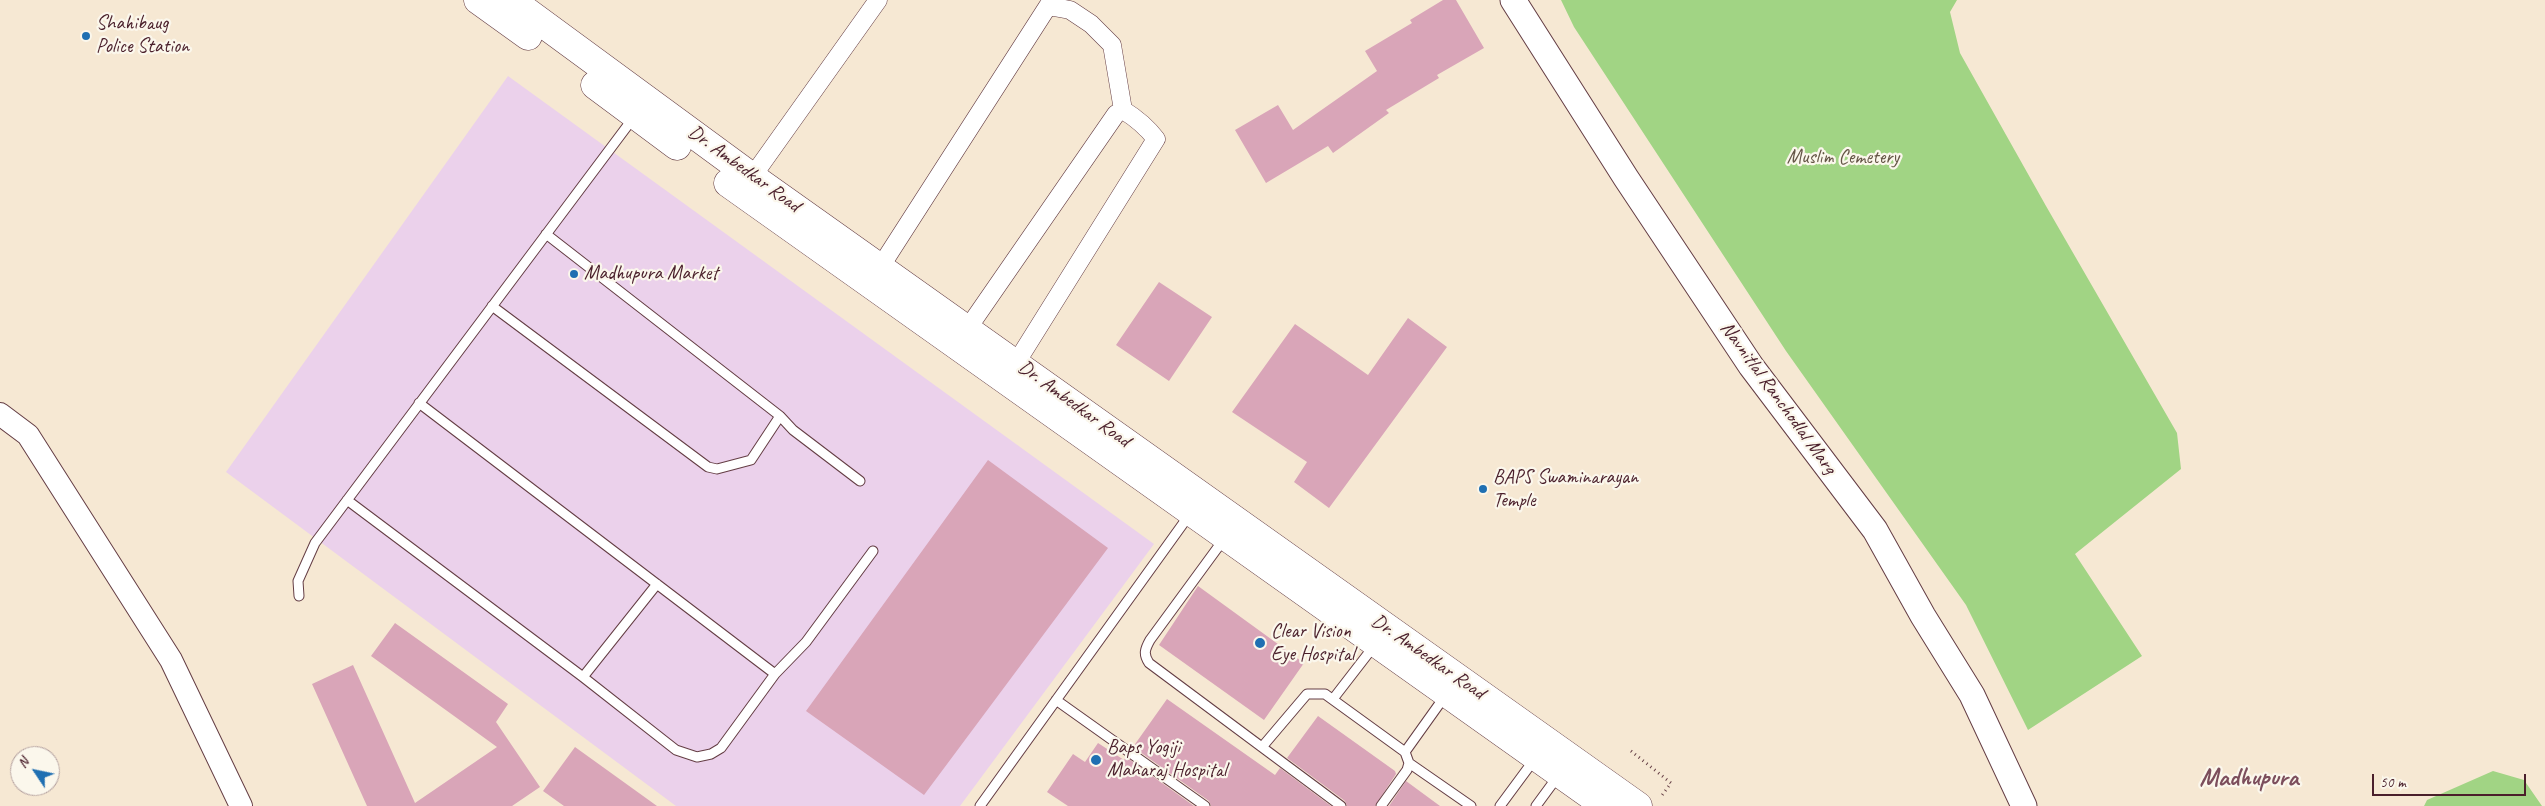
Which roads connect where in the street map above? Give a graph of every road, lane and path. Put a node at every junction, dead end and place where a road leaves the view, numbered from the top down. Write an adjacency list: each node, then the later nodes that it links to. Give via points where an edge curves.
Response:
1 (478, 0): 7 (main road, Dr. Ambedkar Road)
2 (511, 0): 8 (main road, Dr. Ambedkar Road)
3 (878, 0): 8 (street)
4 (1513, 0): 47 (main road, Navnitlal Ranchodlal Marg, via 1751,366 1875,530 1972,695)
5 (1530, 0): 48 (main road, via 1638,170 1764,358 1888,521 1984,687)
6 (1123, 110): 10 (street, via 1112,45 1091,24 1070,10 1048,6); 12 (street, via 1116,114); 13 (street, via 1146,126 1156,139)
7 (636, 115): 9 (lane); 19 (main road, Dr. Ambedkar Road)
8 (752, 177): 10 (main road, Dr. Ambedkar Road)
9 (546, 234): 11 (lane); 16 (lane)
10 (880, 266): 12 (main road, Dr. Ambedkar Road)
11 (492, 306): 14 (lane); 16 (lane, via 708,468 718,469 751,460)
12 (968, 328): 13 (main road, Dr. Ambedkar Road)
13 (1016, 363): 45 (main road, Dr. Ambedkar Road)
14 (419, 404): 18 (lane); 22 (lane)
15 (0, 414): 36 (street, via 28,435 171,660)
16 (780, 416): 17 (lane, via 793,430)
17 (860, 481)
18 (347, 500): 23 (lane, via 315,543 298,581); 26 (lane)
19 (1191, 512): 20 (main road, Dr. Ambedkar Road); 29 (lane)
20 (1226, 537): 24 (main road, Dr. Ambedkar Road); 30 (lane, via 1150,640 1144,656)
21 (873, 550): 25 (lane, via 806,642)
22 (657, 584): 25 (lane); 26 (lane)
23 (299, 596)
24 (1375, 643): 27 (main road, Dr. Ambedkar Road); 28 (lane)
25 (775, 674): 26 (lane, via 721,748 697,757 676,750)
26 (583, 677)
27 (1447, 694): 32 (lane); 33 (main road, Dr. Ambedkar Road)
28 (1333, 699): 30 (lane, via 1325,694 1307,694); 32 (lane)
29 (1056, 700): 37 (lane); 38 (lane)
30 (1262, 747): 39 (lane)
31 (1631, 751): 46 (path, via 1671,784)
32 (1405, 752): 34 (lane)
33 (1536, 757): 35 (main road, Dr. Ambedkar Road); 42 (lane)
34 (1409, 763): 40 (lane); 41 (lane)
35 (1559, 774): 43 (lane); 44 (main road, Dr. Ambedkar Road)
36 (241, 806)
37 (980, 806)
38 (1205, 806)
39 (1341, 806)
40 (1381, 806)
41 (1471, 806)
42 (1500, 806)
43 (1536, 806)
44 (1605, 806)
45 (1638, 806)
46 (1654, 806)
47 (2024, 806)
48 (2041, 806)

